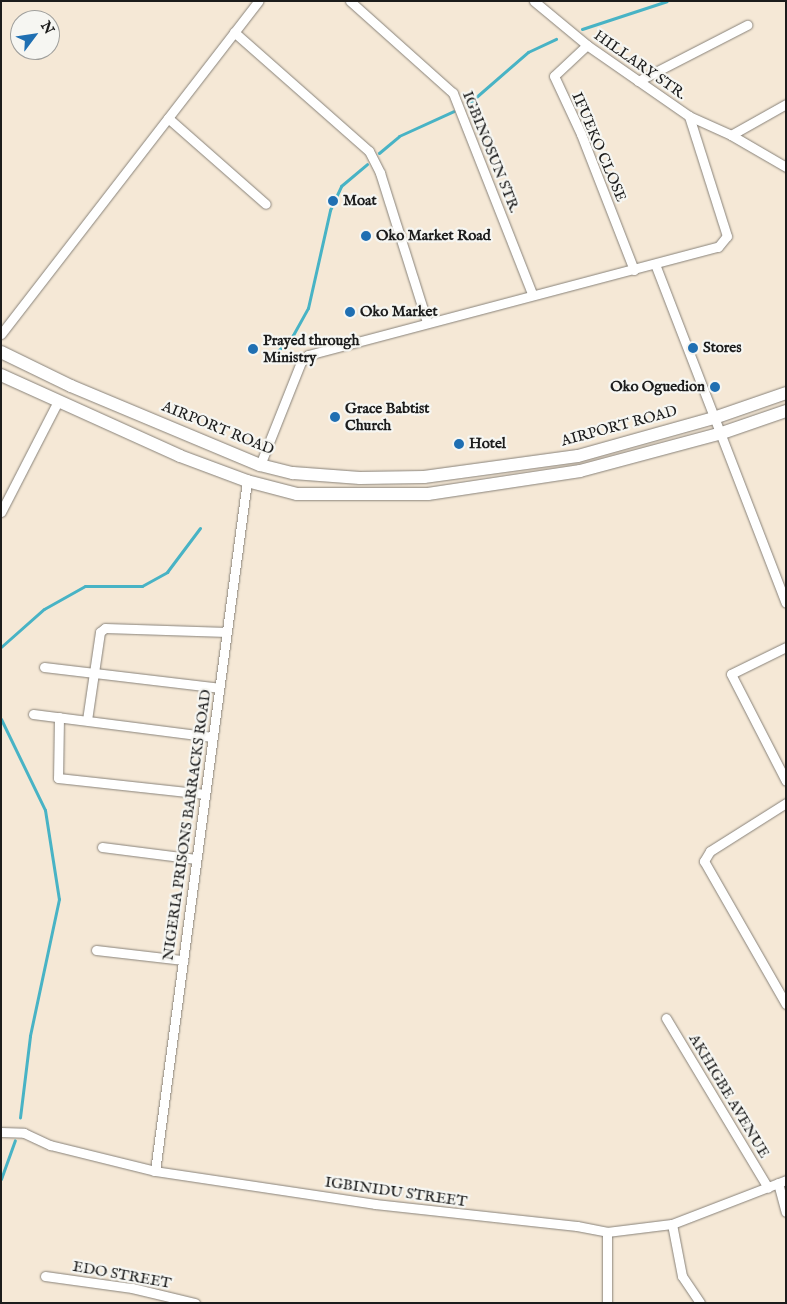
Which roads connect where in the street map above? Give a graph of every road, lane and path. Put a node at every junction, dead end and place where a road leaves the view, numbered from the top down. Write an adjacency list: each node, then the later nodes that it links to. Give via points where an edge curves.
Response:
1 (258, 1): 5 (street)
2 (350, 1): 16 (street, IGBINOSUN STR., via 453,92)
3 (534, 1): 6 (street, HILLARY STR.)
4 (747, 25): 7 (street)
5 (234, 32): 10 (street); 17 (street, via 369,151 380,173)
6 (586, 45): 7 (street, HILLARY STR.); 15 (street, IFUEKO CLOSE, via 554,76 581,134)
7 (638, 81): 9 (street, HILLARY STR.)
8 (786, 104): 11 (street)
9 (688, 116): 11 (street); 14 (street, HILLARY STR., via 727,236 718,247)
10 (168, 118): 13 (street); 18 (street)
11 (731, 135): 12 (street)
12 (786, 167)
13 (266, 204)
14 (655, 264): 15 (street); 24 (street)
15 (634, 270): 16 (street)
16 (532, 294): 17 (street)
17 (427, 322): 26 (street, via 308,355 301,362)
18 (1, 334)
19 (1, 352): 26 (main road, AIRPORT ROAD, via 71,386)
20 (1, 375): 22 (main road)
21 (786, 393): 24 (main road, AIRPORT ROAD)
22 (58, 402): 27 (main road, via 180,456); 28 (street)
23 (786, 411): 25 (main road)
24 (714, 418): 25 (street); 26 (main road, AIRPORT ROAD, via 578,456 424,477 360,478 293,473)
25 (722, 433): 27 (main road, via 580,471 428,494 297,494); 29 (street)
26 (260, 464)
27 (247, 481): 30 (street, NIGERIA PRISONS BARRACKS ROAD)
28 (1, 512)
29 (786, 603)
30 (227, 632): 33 (street, via 105,628 100,632); 34 (street, NIGERIA PRISONS BARRACKS ROAD)
31 (786, 647): 39 (street, via 730,674)
32 (44, 667): 33 (street)
33 (94, 673): 34 (street); 37 (street)
34 (219, 688): 38 (street, NIGERIA PRISONS BARRACKS ROAD)
35 (33, 714): 36 (street)
36 (59, 717): 37 (street); 40 (street, via 58,778)
37 (87, 720): 38 (street)
38 (213, 736): 40 (street, NIGERIA PRISONS BARRACKS ROAD)
39 (786, 781)
40 (205, 794): 43 (street, NIGERIA PRISONS BARRACKS ROAD)
41 (786, 803): 46 (street, via 710,851 704,862)
42 (102, 847): 43 (street)
43 (196, 859): 45 (street, NIGERIA PRISONS BARRACKS ROAD)
44 (96, 950): 45 (street)
45 (183, 960): 49 (street, NIGERIA PRISONS BARRACKS ROAD)
46 (786, 1004)
47 (666, 1018): 51 (street, AKHIGBE AVENUE)
48 (1, 1132): 49 (street, IGBINIDU STREET, via 24,1133 50,1144)
49 (155, 1171): 54 (street, IGBINIDU STREET, via 384,1205)
50 (782, 1182): 51 (street, IGBINIDU STREET); 52 (street)
51 (768, 1188): 53 (street, IGBINIDU STREET)
52 (786, 1212)
53 (672, 1224): 54 (street, IGBINIDU STREET); 58 (street, via 682,1276)
54 (607, 1232): 57 (street)
55 (45, 1276): 56 (street, EDO STREET, via 132,1288)
56 (195, 1303)
57 (607, 1303)
58 (700, 1303)

